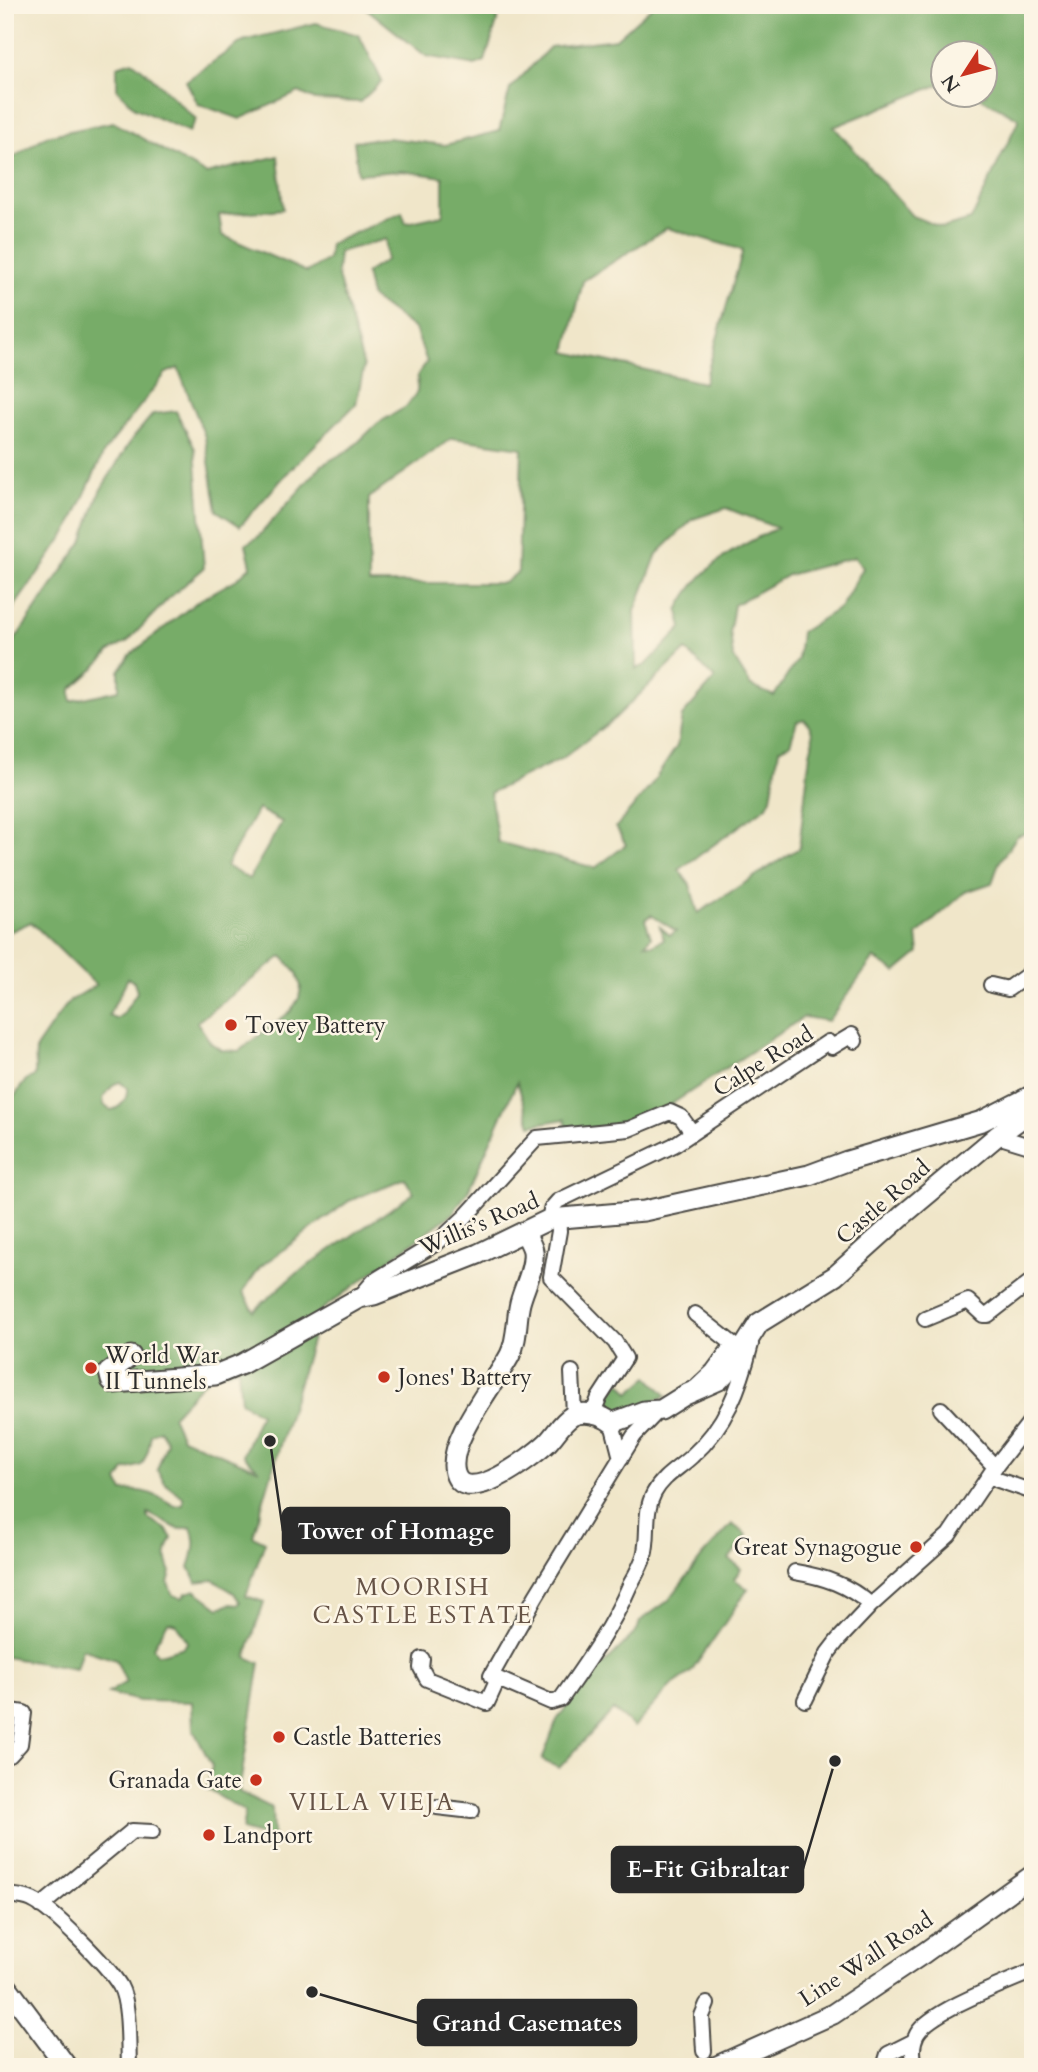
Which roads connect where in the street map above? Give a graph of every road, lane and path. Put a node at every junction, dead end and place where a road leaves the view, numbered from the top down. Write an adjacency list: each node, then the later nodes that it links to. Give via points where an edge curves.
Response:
1 (1033, 971): 2 (street, via 1008,989)
2 (991, 985)
3 (855, 1041): 6 (street, Calpe Road, via 852,1035 832,1047 828,1042)
4 (1033, 1095): 9 (street, Willis’s Road, via 982,1121 809,1175 644,1211)
5 (1033, 1110): 7 (street, Castle Road)
6 (692, 1132): 9 (street, Calpe Road, via 558,1201 551,1209); 12 (street, via 670,1112 629,1129 534,1140 438,1242 374,1281)
7 (998, 1136): 8 (street); 15 (street, Castle Road, via 826,1283)
8 (1033, 1147)
9 (554, 1218): 10 (street, Willis’s Road); 21 (street, via 559,1231 551,1277 615,1342 625,1359)
10 (525, 1232): 12 (street, Willis’s Road); 21 (street, via 533,1252 512,1349 464,1430 454,1463 456,1477 472,1487 496,1478 546,1443 560,1426)
11 (1033, 1280): 14 (street, via 988,1315 968,1301)
12 (359, 1298): 16 (street, Willis’s Road, via 215,1375 111,1380 110,1372)
13 (695, 1314): 18 (street, via 733,1344 713,1371)
14 (925, 1319)
15 (757, 1326): 18 (street, via 719,1380); 30 (street, via 722,1423 653,1494 643,1559 618,1613 561,1699 551,1702)
16 (131, 1356)
17 (572, 1372): 21 (street)
18 (686, 1395): 20 (street)
19 (941, 1409): 25 (street)
20 (659, 1410): 23 (street); 24 (street, via 641,1426)
21 (583, 1415): 23 (street, via 604,1417)
22 (1033, 1418): 25 (street)
23 (612, 1423): 24 (street)
24 (621, 1458): 30 (street, via 491,1676)
25 (993, 1471): 26 (street, via 998,1480); 28 (street, via 949,1535)
26 (1033, 1492)
27 (795, 1572): 28 (street, via 832,1580)
28 (871, 1605): 31 (street, via 833,1646)
29 (422, 1659): 30 (street, via 427,1679 486,1703)
30 (498, 1679)
31 (805, 1700)
32 (5, 1710): 33 (street, via 24,1713 20,1744)
33 (5, 1756)
34 (437, 1807): 35 (street)
35 (472, 1811)
36 (152, 1832): 39 (street, via 132,1831)
37 (1033, 1875): 44 (street, Line Wall Road, via 839,2011)
38 (5, 1895): 39 (street, via 27,1898)
39 (41, 1906): 46 (street, via 82,1942 120,1987)
40 (1033, 1971): 43 (street, via 933,2017)
41 (5, 1984): 45 (street)
42 (707, 2004): 44 (street, via 702,2016)
43 (914, 2041): 47 (street, via 888,2054); 48 (street)
44 (714, 2060)
45 (67, 2067)
46 (129, 2067)
47 (884, 2067)
48 (915, 2067)

